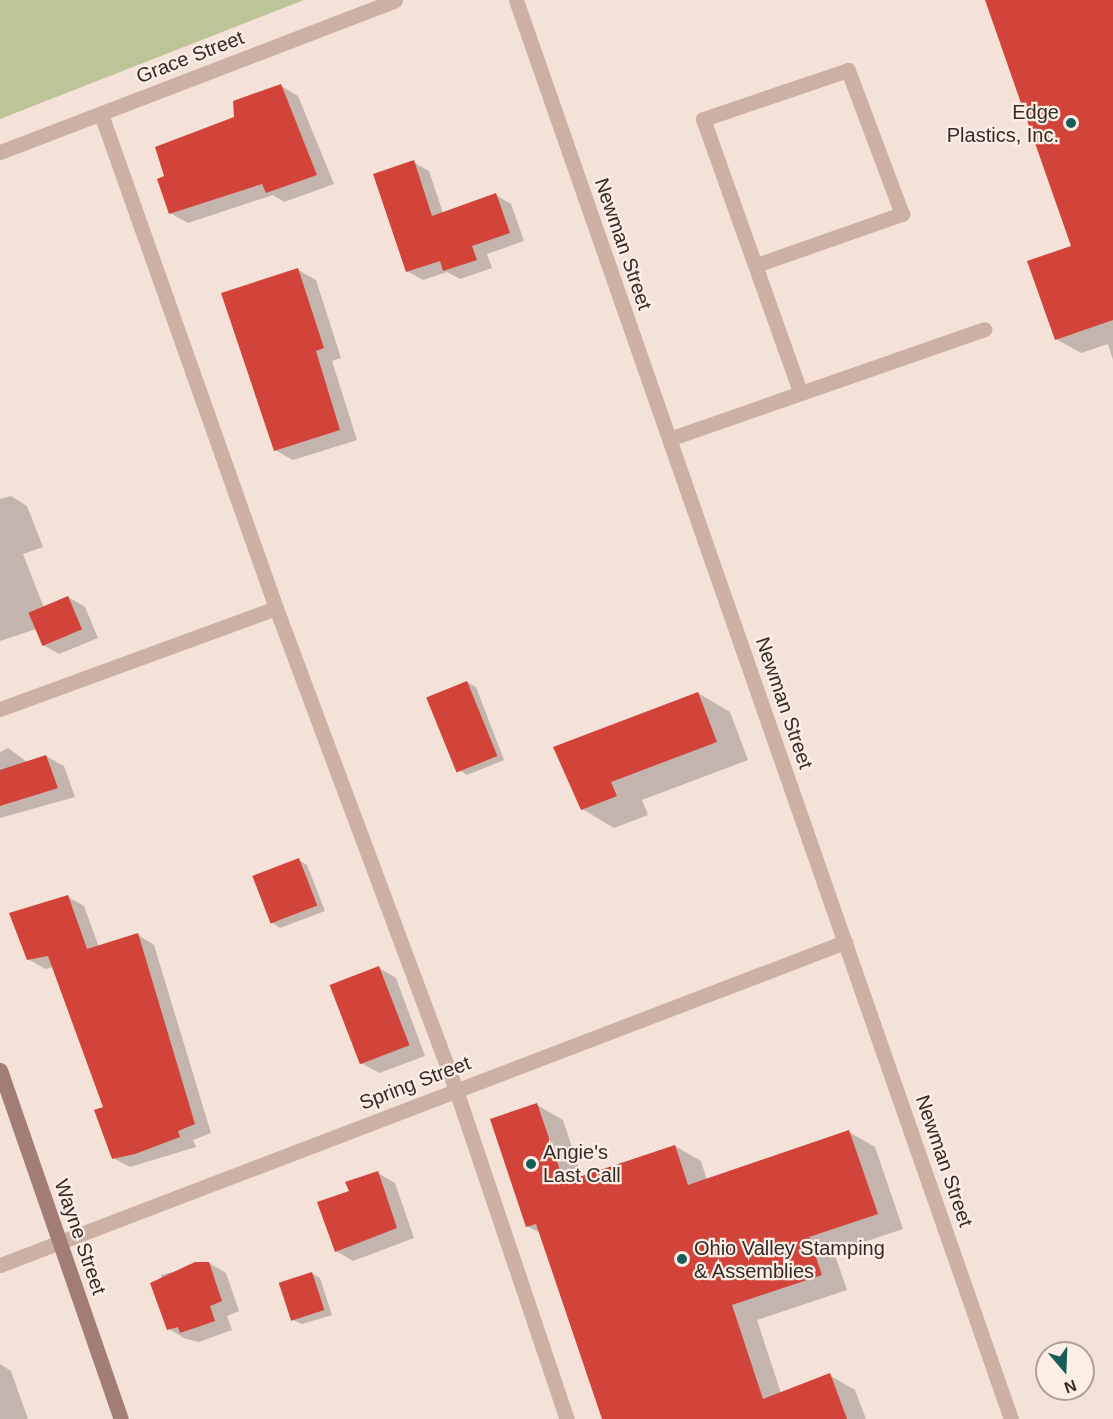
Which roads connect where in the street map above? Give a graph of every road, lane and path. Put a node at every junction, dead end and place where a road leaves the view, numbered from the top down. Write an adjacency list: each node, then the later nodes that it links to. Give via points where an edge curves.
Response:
1 (395, 0): 3 (street, Grace Street)
2 (516, 0): 8 (street, Newman Street)
3 (101, 114): 4 (street, Grace Street); 9 (street)
4 (0, 152)
5 (756, 265): 5 (street, via 703,118 848,70 902,214); 7 (street)
6 (984, 329): 7 (street)
7 (800, 391): 8 (street)
8 (669, 438): 11 (street, Newman Street)
9 (276, 608): 10 (street); 13 (street)
10 (0, 709)
11 (845, 942): 13 (street, Spring Street); 18 (street, Newman Street)
12 (0, 1070): 14 (main road, Wayne Street)
13 (456, 1090): 14 (street, Spring Street); 17 (street)
14 (60, 1242): 15 (street, Spring Street); 16 (main road, Wayne Street)
15 (0, 1265)
16 (121, 1419)
17 (567, 1419)
18 (1011, 1419)

